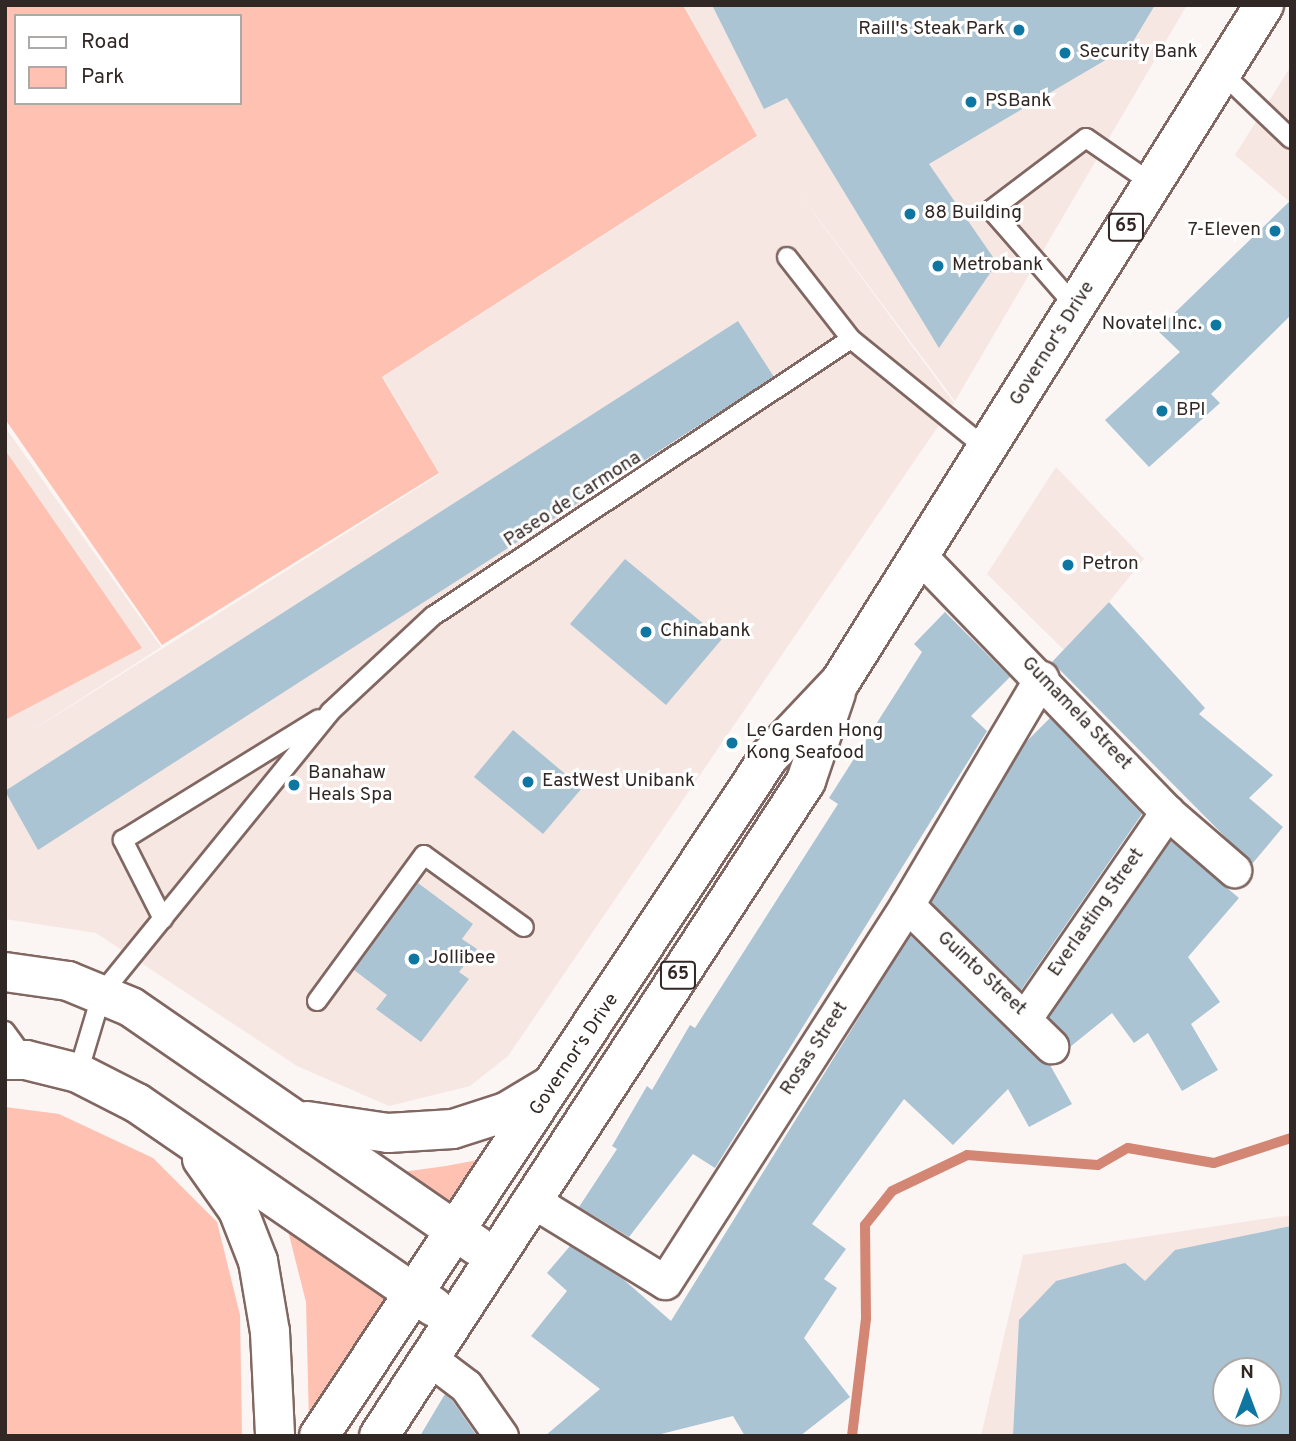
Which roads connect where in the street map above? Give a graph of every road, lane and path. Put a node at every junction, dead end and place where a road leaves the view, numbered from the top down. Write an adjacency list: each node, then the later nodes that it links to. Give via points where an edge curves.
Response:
1 (1264, 5): 2 (highway, Governor's Drive / 65)
2 (1222, 72): 3 (lane); 4 (highway, Governor's Drive / 65)
3 (1291, 139)
4 (1153, 184): 6 (highway, Governor's Drive / 65); 6 (lane, via 1086,138 992,210)
5 (788, 257): 7 (lane)
6 (1076, 307): 8 (highway, Governor's Drive / 65)
7 (851, 340): 8 (lane); 12 (lane, Paseo de Carmona, via 433,616)
8 (987, 449): 9 (highway, Governor's Drive / 65)
9 (919, 555): 10 (street, Gumamela Street); 11 (highway, Governor's Drive / 65)
10 (1041, 678): 13 (street, Gumamela Street); 15 (street, Rosas Street)
11 (840, 682): 25 (highway, Governor's Drive / 65, via 769,757); 28 (highway, Governor's Drive / 65, via 806,781)
12 (330, 712): 16 (lane, Paseo de Carmona); 16 (lane, Paseo de Carmona, via 123,841)
13 (1167, 812): 14 (street, Gumamela Street); 21 (street, Everlasting Street)
14 (1234, 870)
15 (907, 905): 21 (street, Guinto Street); 28 (street, Rosas Street, via 665,1282)
16 (163, 919): 19 (lane, Paseo de Carmona)
17 (524, 927): 20 (lane, via 424,855)
18 (5, 972): 19 (highway)
19 (102, 993): 24 (lane); 26 (highway, via 157,1022)
20 (317, 1001)
21 (1027, 1015): 22 (street, Guinto Street)
22 (1051, 1046)
23 (12, 1050): 24 (highway)
24 (78, 1073): 27 (highway)
25 (558, 1080): 26 (highway, via 506,1112 453,1129 388,1133); 29 (highway, Governor's Drive / 65)
26 (295, 1119): 29 (highway)
27 (181, 1132): 31 (highway); 34 (highway, via 233,1202 258,1261 270,1332)
28 (530, 1199): 30 (highway, Governor's Drive / 65)
29 (456, 1231): 30 (highway); 31 (highway, Governor's Drive / 65)
30 (493, 1257): 32 (highway, Governor's Drive / 65)
31 (415, 1294): 32 (highway); 35 (highway, Governor's Drive / 65)
32 (453, 1320): 33 (highway, Governor's Drive / 65)
33 (429, 1358): 36 (highway, Governor's Drive / 65); 37 (street, via 466,1386)
34 (275, 1436)
35 (319, 1436)
36 (379, 1436)
37 (501, 1436)

